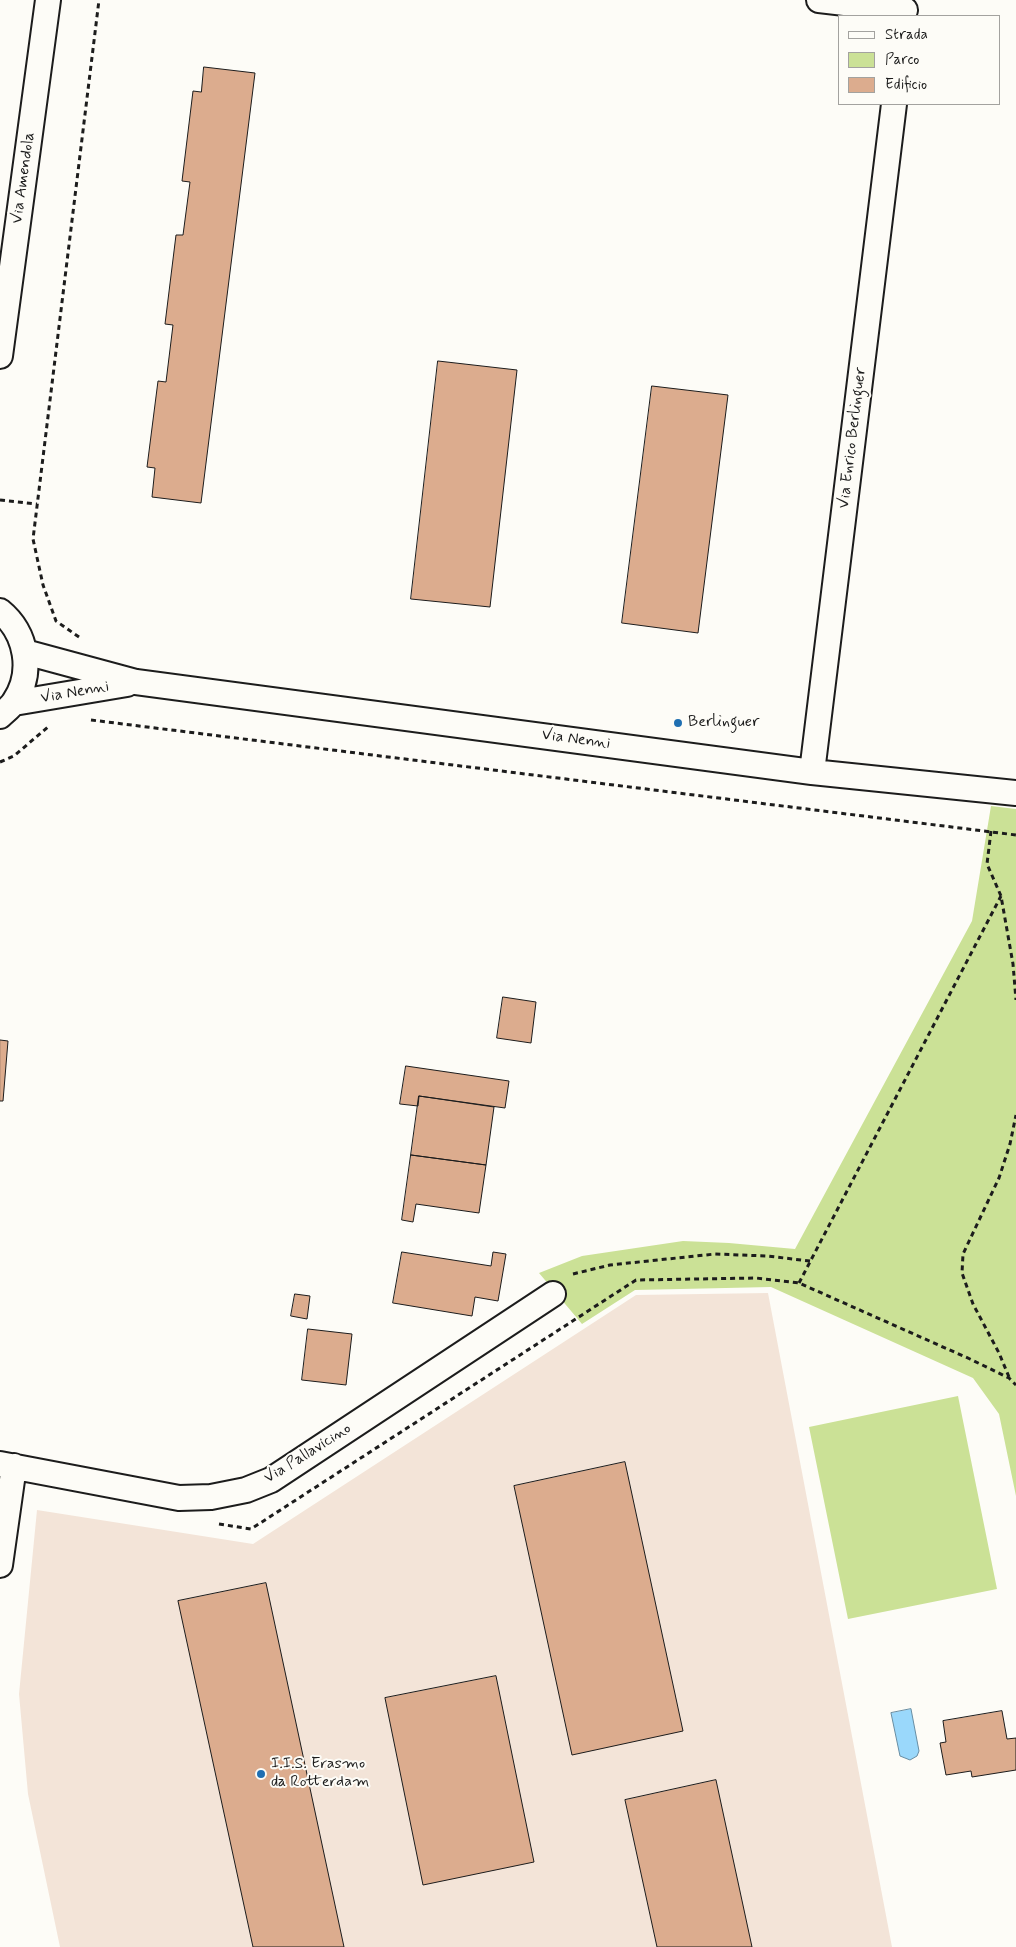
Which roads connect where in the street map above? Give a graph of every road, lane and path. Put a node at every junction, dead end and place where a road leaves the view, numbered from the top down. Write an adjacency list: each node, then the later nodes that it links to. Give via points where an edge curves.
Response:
1 (48, 0): 6 (street, Via Amendola)
2 (99, 0): 8 (path)
3 (819, 0): 4 (street)
4 (905, 9)
5 (894, 105): 15 (street, Via Enrico Berlinguer)
6 (0, 356)
7 (0, 500): 8 (path)
8 (37, 504): 11 (path, via 34,539 43,585 56,621 87,642)
9 (0, 611): 10 (street, via 18,631)
10 (25, 652): 11 (street, Via Nenni); 12 (street, via 25,679)
11 (83, 680): 12 (street, Via Nenni); 15 (street, Via Nenni, via 136,682); 17 (path, via 77,718)
12 (7, 709)
13 (52, 724): 14 (path, via 14,756)
14 (0, 762)
15 (812, 772): 16 (street, Via Nenni)
16 (1016, 793)
17 (991, 831): 18 (path); 19 (path, via 987,864)
18 (1016, 835)
19 (1001, 896): 20 (path); 22 (path)
20 (1016, 1000)
21 (1016, 1115): 26 (path, via 999,1178 963,1254 962,1273 973,1304)
22 (810, 1261): 24 (path); 25 (path, via 716,1254 618,1264 561,1278)
23 (756, 1278): 24 (path)
24 (799, 1283): 26 (path)
25 (553, 1294): 28 (street, Via Pallavicino, via 271,1480 246,1490 211,1497 179,1498)
26 (1009, 1378): 27 (path)
27 (1016, 1385)
28 (7, 1465): 29 (street)
29 (0, 1565)

